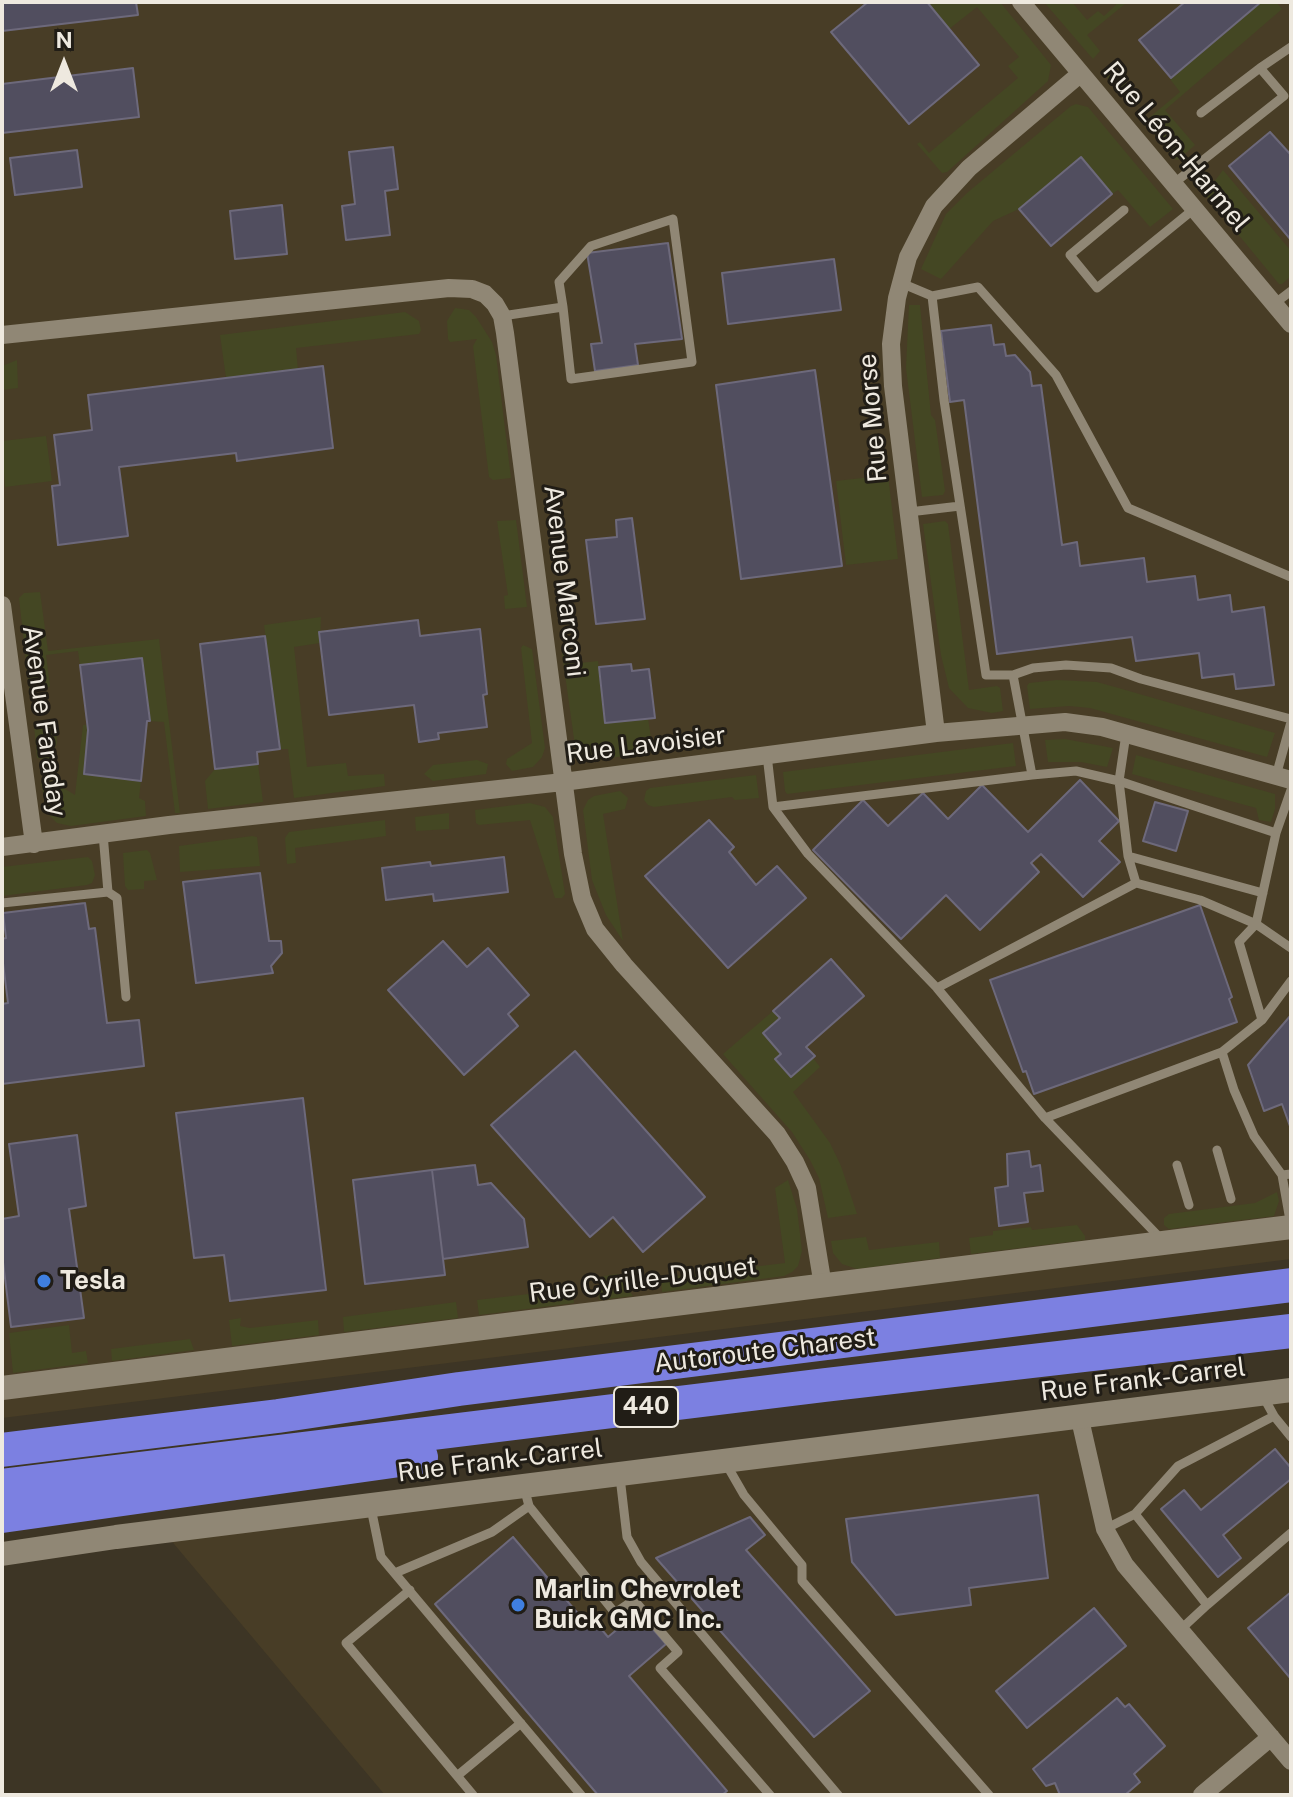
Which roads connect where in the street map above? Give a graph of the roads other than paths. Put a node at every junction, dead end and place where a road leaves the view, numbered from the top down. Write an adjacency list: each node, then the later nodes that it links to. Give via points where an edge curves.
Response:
1 (1021, 2): 4 (street, Rue Léon-Harmel)
2 (1291, 47): 3 (lane)
3 (1260, 68): 5 (lane); 6 (lane, via 1284,96)
4 (1080, 74): 6 (street, Rue Léon-Harmel); 9 (street, Rue Morse, via 969,168 934,206)
5 (1201, 113)
6 (1173, 184): 7 (street, Rue Léon-Harmel)
7 (1194, 209): 8 (lane, via 1097,288 1070,255); 12 (street, Rue Léon-Harmel)
8 (1124, 210)
9 (901, 283): 11 (lane); 18 (street, Rue Morse, via 891,344)
10 (1291, 291): 12 (lane)
11 (932, 296): 17 (lane); 19 (lane, via 978,287 1056,375 1128,508)
12 (1274, 304): 15 (street, Rue Léon-Harmel)
13 (563, 307): 13 (lane, via 571,379 692,362 673,219 591,246 559,282); 14 (lane)
14 (502, 316): 16 (street, via 485,294 449,288); 31 (street, Avenue Marconi)
15 (1291, 324)
16 (2, 335)
17 (960, 506): 18 (lane); 22 (lane, via 986,675)
18 (909, 512): 25 (street, Rue Morse)
19 (1291, 577)
20 (2, 605): 21 (street, Avenue Faraday)
21 (4, 628): 36 (street, Avenue Faraday)
22 (1013, 675): 23 (lane, via 1066,665 1111,668); 24 (lane)
23 (1291, 720): 29 (lane)
24 (1021, 724): 25 (street, Rue Lavoisier); 26 (street, Rue Lavoisier, via 1065,722); 28 (lane)
25 (936, 733): 27 (street, Rue Lavoisier)
26 (1126, 734): 29 (street, Rue Lavoisier); 30 (lane)
27 (767, 755): 31 (street, Rue Lavoisier); 33 (lane)
28 (1032, 775): 30 (lane, via 1076,771); 33 (lane)
29 (1284, 778)
30 (1119, 781): 34 (lane); 38 (lane)
31 (563, 782): 35 (street, Rue Lavoisier); 59 (street, Avenue Marconi, via 582,898 595,929 777,1134 795,1162 807,1188)
32 (1291, 790): 34 (lane)
33 (773, 807): 46 (lane, via 808,854)
34 (1276, 833): 41 (lane)
35 (103, 834): 36 (street, Rue Lavoisier); 40 (lane)
36 (34, 844): 37 (street, Rue Lavoisier)
37 (2, 847)
38 (1128, 856): 39 (lane); 41 (lane)
39 (1136, 883): 43 (lane, via 1200,900); 46 (lane)
40 (108, 892): 42 (lane); 47 (lane, via 117,898)
41 (1263, 893): 43 (lane)
42 (2, 903)
43 (1256, 924): 44 (lane); 48 (lane, via 1239,942)
44 (1291, 948)
45 (1291, 981): 48 (lane)
46 (937, 988): 50 (lane)
47 (126, 997)
48 (1262, 1020): 49 (lane)
49 (1222, 1052): 50 (lane); 53 (lane, via 1254,1136)
50 (1045, 1118): 57 (lane)
51 (1217, 1150): 54 (lane)
52 (1177, 1165): 55 (lane)
53 (1287, 1174): 56 (lane)
54 (1231, 1199)
55 (1189, 1205)
56 (1291, 1227): 57 (street, Rue Cyrille-Duquet)
57 (1164, 1243): 59 (street, Rue Cyrille-Duquet)
58 (1291, 1285): 63 (highway, Autoroute Charest / 440)
59 (823, 1286): 62 (street, Rue Cyrille-Duquet)
60 (1291, 1331): 61 (highway, Autoroute Charest / 440)
61 (825, 1385): 73 (highway, Autoroute Charest / 440); 77 (highway, via 599,1432)
62 (2, 1388)
63 (459, 1389): 68 (highway); 70 (highway, Autoroute Charest / 440)
64 (1291, 1390): 65 (street, Rue Frank-Carrel)
65 (1262, 1393): 66 (street, Rue Frank-Carrel); 67 (lane)
66 (1079, 1415): 71 (street, Rue Frank-Carrel); 78 (street)
67 (1274, 1416): 69 (lane); 76 (lane, via 1178,1466)
68 (2, 1428)
69 (1291, 1437)
70 (2, 1450)
71 (724, 1461): 72 (street, Rue Frank-Carrel); 93 (lane, via 744,1495 802,1565 802,1581)
72 (620, 1474): 74 (street, Rue Frank-Carrel); 92 (lane, via 627,1537 641,1562)
73 (2, 1486)
74 (526, 1496): 75 (street, Rue Frank-Carrel); 81 (lane, via 492,1532); 89 (lane, via 615,1613 634,1600 678,1652 660,1668)
75 (370, 1505): 80 (street, Rue Frank-Carrel); 81 (lane, via 381,1557)
76 (1135, 1514): 78 (lane); 83 (lane)
77 (2, 1516)
78 (1105, 1529): 84 (street, via 1125,1565)
79 (1291, 1533): 83 (lane)
80 (2, 1554)
81 (395, 1573): 82 (lane)
82 (410, 1590): 85 (lane); 88 (lane, via 346,1643)
83 (1207, 1605): 84 (lane)
84 (1180, 1630): 86 (street)
85 (521, 1723): 88 (lane); 91 (lane)
86 (1271, 1737): 87 (street); 94 (street)
87 (1291, 1761)
88 (457, 1776): 90 (lane)
89 (763, 1793)
90 (473, 1795)
91 (581, 1795)
92 (838, 1795)
93 (989, 1795)
94 (1202, 1795)

